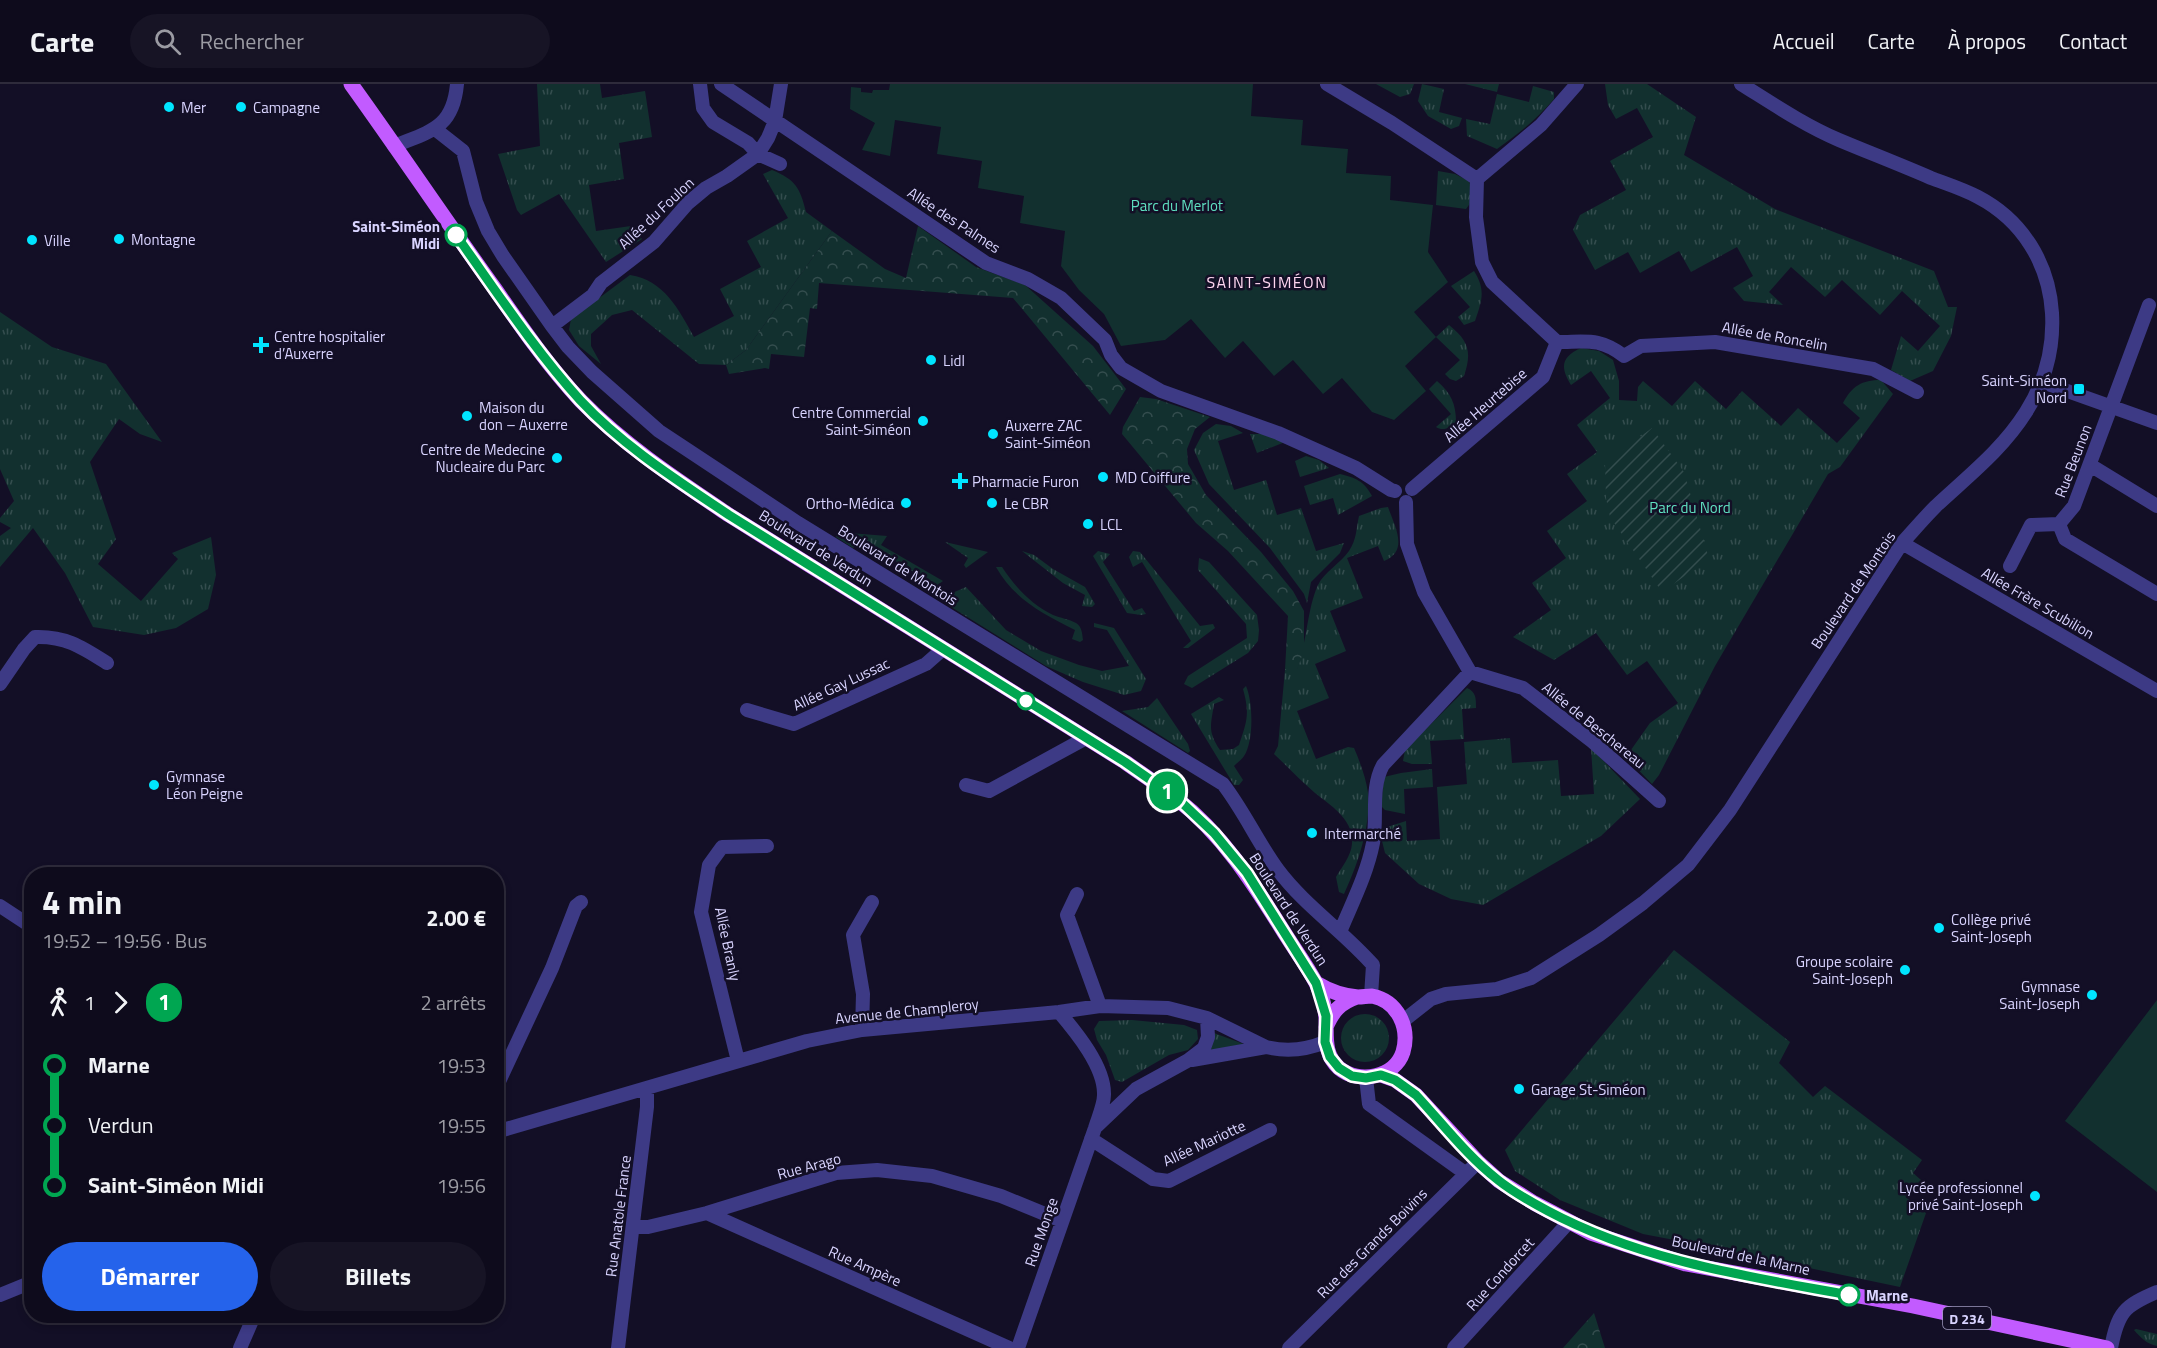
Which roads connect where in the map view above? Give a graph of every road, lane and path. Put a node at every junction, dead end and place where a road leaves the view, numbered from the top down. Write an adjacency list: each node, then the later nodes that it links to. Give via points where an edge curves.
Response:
1 (351, 84): 11 (main road, Boulevard de Verdun)
2 (457, 84): 10 (street, via 453,110)
3 (700, 84): 12 (street, via 703,108 713,122 748,143)
4 (721, 84): 9 (street, Allée des Palmes)
5 (781, 84): 9 (street, Allée du Foulon)
6 (1327, 84): 14 (street)
7 (1577, 84): 14 (street, via 1541,125)
8 (1741, 84): 18 (street, Boulevard de Montois, via 1818,130 1978,197 2007,216 2029,240 2043,266 2051,296 2053,328)
9 (775, 121): 12 (street, Allée du Foulon); 24 (street, Allée des Palmes, via 986,263 1028,279 1061,298 1105,340 1121,368 1170,395 1278,433 1356,468)
10 (435, 129): 11 (street); 16 (street, Boulevard de Montois, via 463,151 488,231)
11 (394, 146): 31 (main road, Boulevard de Verdun, via 538,350 581,400 620,437 729,515)
12 (758, 154): 13 (street); 16 (street, Allée du Foulon, via 688,203 654,242)
13 (780, 164)
14 (1477, 178): 17 (street, via 1476,217 1482,262 1492,282)
15 (2149, 305): 20 (street, Rue Beunon)
16 (552, 326): 46 (street, Boulevard de Montois, via 592,372 658,431 798,523 1223,784 1278,870)
17 (1557, 342): 19 (street, Allée de Roncelin, via 1599,341 1624,356 1641,346 1715,342 1873,369); 23 (street, Allée Heurtebise, via 1543,377)
18 (2042, 382): 20 (street); 28 (street, Boulevard de Montois, via 2003,443)
19 (1917, 392)
20 (2111, 406): 21 (street); 22 (street, Rue Beunon)
21 (2157, 423)
22 (2090, 465): 26 (street); 27 (street, Rue Beunon, via 2074,506)
23 (1412, 489): 24 (street, via 1403,484); 25 (street, via 1413,495)
24 (1395, 491): 25 (street, via 1397,498)
25 (1406, 502): 33 (street, via 1407,544 1424,592)
26 (2157, 506)
27 (2059, 524): 29 (street, via 2031,525); 30 (street, via 2065,539)
28 (1902, 543): 35 (street, Allée Frère Scubilion); 52 (street, Boulevard de Montois, via 1730,810 1688,865 1643,903 1531,978 1497,989 1431,999)
29 (2010, 566)
30 (2157, 594)
31 (943, 649): 36 (street, Allée Gay Lussac, via 926,664 794,724); 37 (main road, Boulevard de Verdun)
32 (107, 663): 34 (street, via 78,645 53,637 35,637)
33 (1470, 672): 39 (street, Allée de Beschereau, via 1523,688 1593,742); 46 (street, via 1377,775 1373,844)
34 (0, 684)
35 (2157, 691)
36 (747, 710)
37 (1086, 738): 38 (street, via 989,791); 47 (main road, Boulevard de Verdun, via 1178,799 1214,833 1247,873)
38 (966, 785)
39 (1659, 801)
40 (767, 846): 57 (street, Allée Branly, via 722,847 709,865 701,912)
41 (1077, 894): 49 (street, via 1068,915)
42 (872, 902): 53 (street, via 853,935 863,994)
43 (581, 903): 59 (street, via 576,906)
44 (0, 906): 45 (street)
45 (24, 922)
46 (1341, 932): 48 (street, Boulevard de Montois, via 1373,965)
47 (1316, 983): 48 (main road); 54 (main road, Boulevard de Verdun, via 1326,1016)
48 (1364, 997): 52 (main road, via 1382,1000); 54 (main road, via 1344,1002 1333,1012)
49 (1100, 1006): 50 (street, Avenue de Champleroy); 51 (street, Avenue de Champleroy, via 1168,1008)
50 (1059, 1012): 53 (street, Avenue de Champleroy); 65 (street, Rue Monge, via 1087,1048 1098,1071 1104,1095)
51 (1207, 1018): 55 (street, Avenue de Champleroy); 58 (street, Rue Monge, via 1204,1048)
52 (1403, 1021): 56 (main road, via 1406,1042)
53 (862, 1030): 57 (street, Avenue de Champleroy)
54 (1325, 1035): 55 (street, Avenue de Champleroy, via 1304,1049); 60 (main road, via 1330,1057 1339,1068 1352,1076)
55 (1266, 1047): 58 (street, Rue Monge)
56 (1401, 1056): 60 (main road, via 1393,1067); 62 (main road, D 234)
57 (738, 1061): 61 (street, Avenue de Champleroy)
58 (1187, 1061): 65 (street, Rue Monge, via 1136,1089)
59 (504, 1071)
60 (1373, 1076): 62 (main road, D 234, via 1395,1080); 67 (street, via 1369,1104)
61 (647, 1088): 63 (street, Avenue de Champleroy); 71 (street, Rue Anatole France)
62 (1416, 1095): 66 (main road, Boulevard de la Marne / D 234)
63 (504, 1130)
64 (1270, 1130): 65 (street, Allée Mariotte, via 1169,1181 1153,1179)
65 (1093, 1133): 69 (street, Rue Monge)
66 (1478, 1162): 67 (street, Rue des Grands Boivins); 70 (main road, Boulevard de la Marne / D 234, via 1499,1181)
67 (1465, 1173): 80 (street, Rue des Grands Boivins)
68 (707, 1214): 69 (street, Rue Arago, via 836,1173 878,1170 932,1176 1001,1196); 71 (street, Rue Arago); 78 (street, Rue Ampère)
69 (1062, 1221): 79 (street, Rue Monge)
70 (1569, 1222): 81 (street, Rue Condorcet); 82 (main road, Boulevard de la Marne / D 234, via 1686,1264 1913,1306)
71 (633, 1227): 77 (street, Rue Anatole France)
72 (24, 1285): 74 (street)
73 (2157, 1292): 82 (street, via 2134,1302 2123,1312)
74 (0, 1295)
75 (251, 1323): 76 (street)
76 (240, 1348)
77 (618, 1348)
78 (1009, 1348)
79 (1018, 1348)
80 (1290, 1348)
81 (1454, 1348)
82 (2109, 1348)

